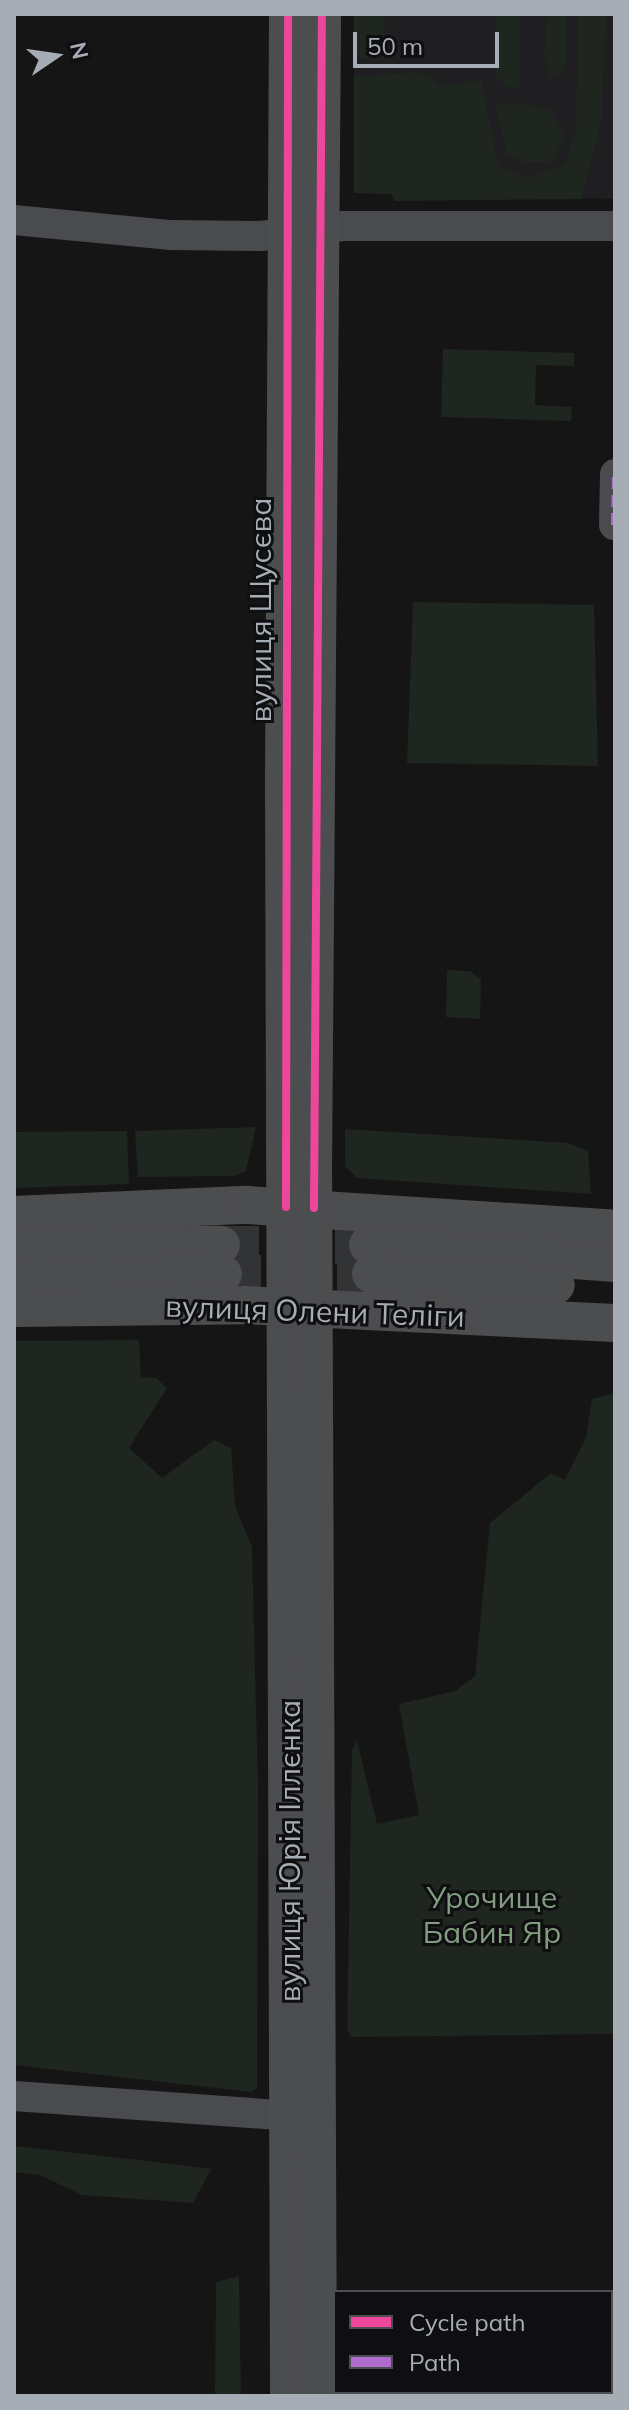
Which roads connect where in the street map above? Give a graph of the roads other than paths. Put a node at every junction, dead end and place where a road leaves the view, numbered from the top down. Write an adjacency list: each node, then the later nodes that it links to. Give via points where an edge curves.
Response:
1 (288, 14): 5 (main road, вулиця Щусєва)
2 (322, 14): 5 (main road, вулиця Щусєва)
3 (14, 220): 5 (street, via 171,235)
4 (615, 226): 5 (street)
5 (303, 232): 8 (main road, вулиця Щусєва)
6 (615, 474): 7 (street)
7 (614, 525)
8 (300, 1207): 9 (main road); 10 (main road); 15 (main road, вулиця Щусєва)
9 (14, 1215)
10 (615, 1229)
11 (14, 1247): 13 (main road, вулиця Олени Теліги, via 222,1259)
12 (615, 1263): 14 (main road, вулиця Олени Теліги, via 369,1260)
13 (14, 1277)
14 (615, 1288)
15 (303, 1307): 16 (main road, вулиця Олени Теліги); 17 (main road, вулиця Олени Теліги); 19 (main road, вулиця Юрія Іллєнка)
16 (14, 1308)
17 (615, 1323)
18 (14, 2096): 19 (street)
19 (303, 2117): 20 (main road, вулиця Юрія Іллєнка); 21 (main road, вулиця Юрія Іллєнка)
20 (289, 2396)
21 (318, 2396)

